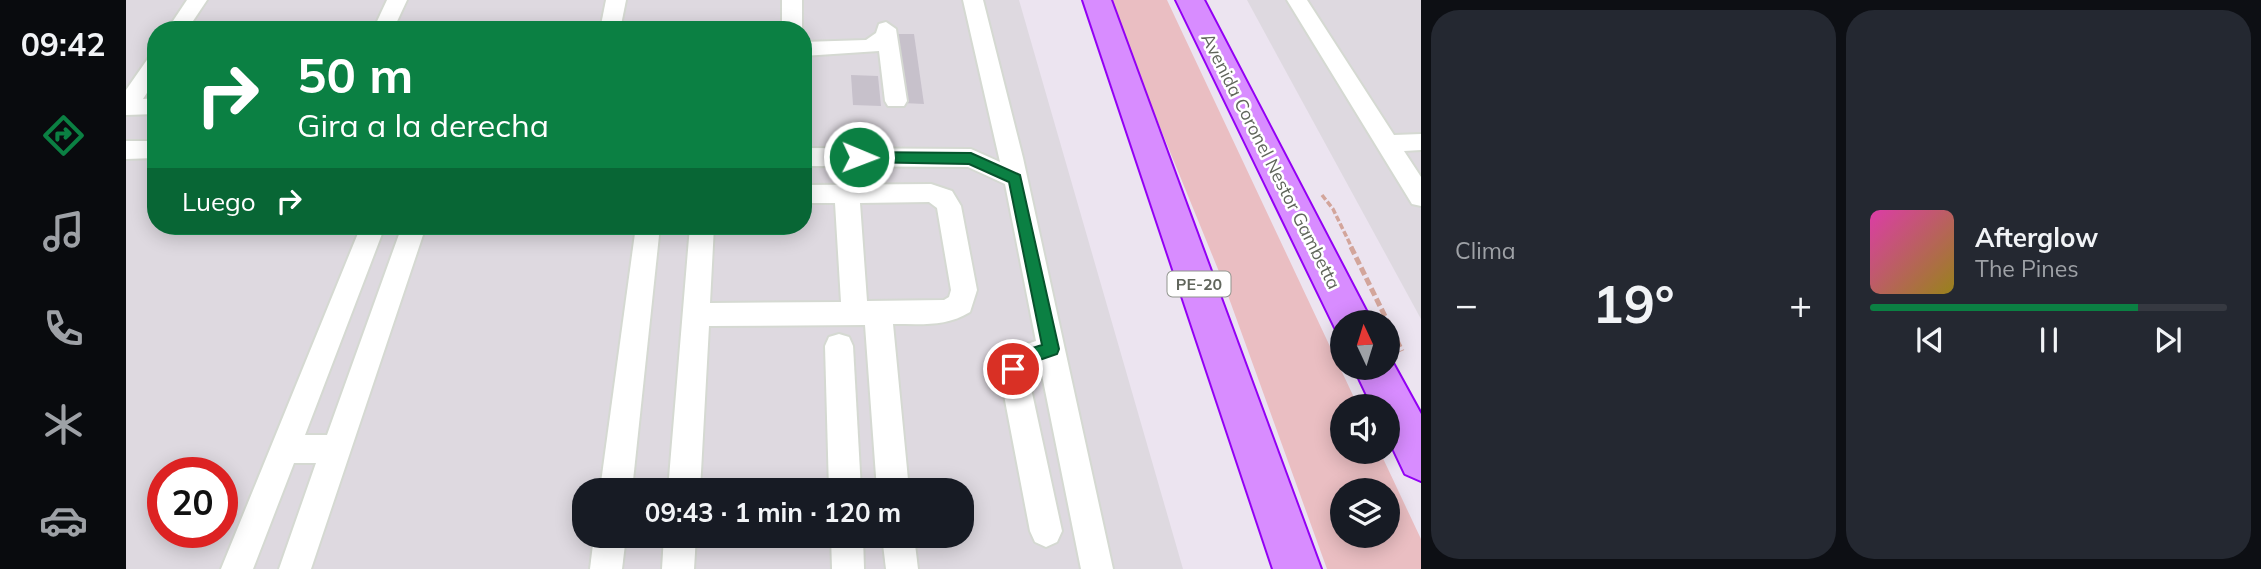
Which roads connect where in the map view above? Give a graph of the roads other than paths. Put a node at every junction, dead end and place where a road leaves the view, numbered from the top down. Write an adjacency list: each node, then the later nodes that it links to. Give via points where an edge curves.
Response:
1 (197, 0): 9 (lane)
2 (397, 0): 10 (lane)
3 (616, 0): 11 (lane)
4 (792, 0): 12 (lane)
5 (974, 0): 19 (lane)
6 (1097, 0): 59 (highway, PE-20)
7 (1191, 0): 34 (highway, Avenida Coronel Nestor Gambetta)
8 (1297, 0): 21 (lane)
9 (183, 21)
10 (387, 21)
11 (612, 21)
12 (792, 21)
13 (881, 37): 14 (lane); 16 (lane, via 890,59)
14 (812, 47)
15 (147, 76): 18 (lane)
16 (896, 101)
17 (147, 106): 18 (lane)
18 (126, 107)
19 (1006, 138): 25 (lane); 26 (lane)
20 (1421, 142): 21 (lane)
21 (1388, 144): 29 (lane)
22 (147, 149): 23 (lane)
23 (126, 150)
24 (812, 157): 25 (lane)
25 (971, 158): 26 (lane)
26 (1015, 179): 38 (lane)
27 (812, 194): 28 (lane)
28 (847, 194): 35 (lane); 35 (lane, via 931,193 943,198 949,206 964,290 961,304 948,312)
29 (1421, 197)
30 (369, 235): 40 (lane)
31 (411, 235): 41 (lane)
32 (647, 235): 43 (lane)
33 (701, 235): 36 (lane)
34 (1346, 310)
35 (867, 314): 36 (lane); 46 (lane)
36 (696, 315): 44 (lane)
37 (839, 346): 45 (lane)
38 (1051, 349): 47 (lane, via 1019,359 1013,369); 58 (lane)
39 (1381, 380): 42 (highway)
40 (285, 449): 41 (lane); 52 (lane)
41 (336, 449): 53 (lane)
42 (1421, 459)
43 (617, 478)
44 (685, 478)
45 (844, 478)
46 (890, 478)
47 (1046, 531)
48 (609, 548): 54 (lane)
49 (679, 548): 55 (lane)
50 (847, 548): 56 (lane)
51 (899, 548): 57 (lane)
52 (237, 569)
53 (295, 569)
54 (606, 569)
55 (678, 569)
56 (848, 569)
57 (902, 569)
58 (1097, 569)
59 (1297, 569)

